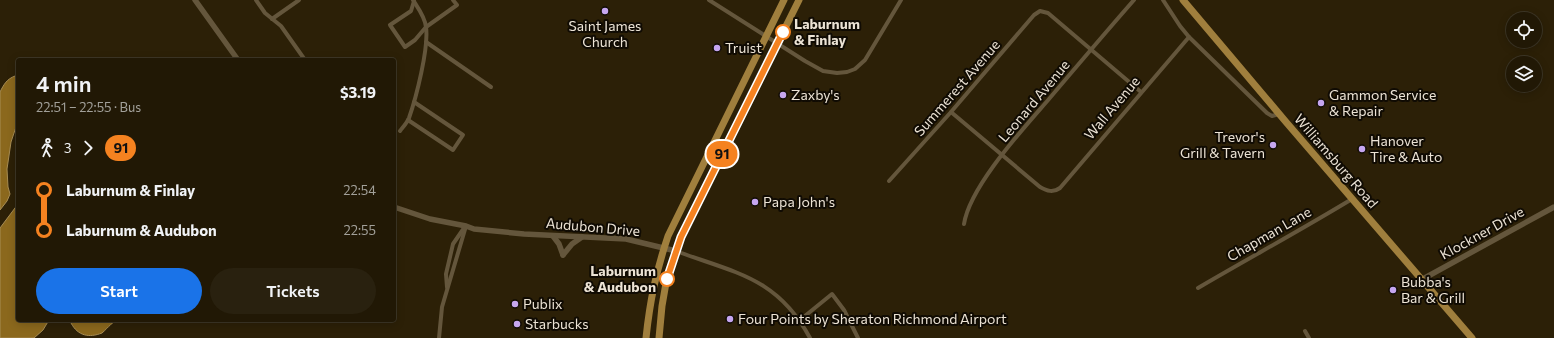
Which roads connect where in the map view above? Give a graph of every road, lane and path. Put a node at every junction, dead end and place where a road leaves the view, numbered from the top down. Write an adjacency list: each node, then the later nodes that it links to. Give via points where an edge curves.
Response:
1 (195, 0): 20 (street)
2 (256, 0): 13 (street)
3 (299, 0): 13 (street)
4 (414, 0): 14 (street); 14 (street, via 411,11 390,25 405,47)
5 (453, 0): 14 (street, via 457,5)
6 (709, 0): 15 (street)
7 (784, 0): 15 (main road)
8 (799, 0): 18 (main road)
9 (901, 0): 18 (street, via 865,60 847,72 823,70)
10 (1134, 0): 19 (street, Leonard Avenue)
11 (1163, 0): 16 (street)
12 (1183, 0): 26 (main road, Williamsburg Road)
13 (272, 19): 21 (street, via 281,26)
14 (426, 27): 17 (street)
15 (766, 36): 18 (street); 38 (main road, via 675,221)
16 (1189, 37): 23 (street, Wall Avenue); 26 (street, via 1267,113 1272,116)
17 (426, 42): 22 (street); 24 (street)
18 (777, 43): 39 (main road)
19 (1091, 50): 23 (street); 25 (street, Summerest Avenue, via 1048,13 1042,11 1034,15); 29 (street, Leonard Avenue)
20 (237, 58)
21 (304, 58)
22 (491, 87)
23 (1140, 92): 29 (street, Wall Avenue, via 1060,188 1052,192 1040,187)
24 (414, 102): 27 (street); 27 (street, via 464,135 453,150)
25 (951, 112): 29 (street); 30 (street, Summerest Avenue)
26 (1279, 114): 31 (main road, Williamsburg Road)
27 (408, 120): 28 (street)
28 (400, 131)
29 (1003, 155): 34 (street, Leonard Avenue, via 985,179 968,210)
30 (889, 181)
31 (1352, 199): 40 (main road, Williamsburg Road); 41 (street, Chapman Lane)
32 (1554, 207): 40 (street, Klockner Drive)
33 (396, 208): 35 (street, Audubon Drive, via 430,219)
34 (964, 224)
35 (466, 226): 36 (street, Audubon Drive, via 474,229); 42 (street); 42 (street, via 453,244 446,274)
36 (553, 236): 37 (street, Audubon Drive); 37 (street, via 558,240 563,255)
37 (582, 237): 38 (street, Audubon Drive, via 626,239)
38 (664, 249): 39 (street, Audubon Drive); 46 (main road, via 650,298)
39 (676, 251): 43 (street, Audubon Drive, via 763,285 784,302); 47 (main road, via 664,295)
40 (1421, 280): 51 (main road, Williamsburg Road)
41 (1198, 288)
42 (447, 291): 45 (street, via 442,307)
43 (800, 320): 48 (street, Audubon Drive); 49 (street, via 832,294 844,310)
44 (1305, 331): 50 (street)
45 (439, 338)
46 (646, 338)
47 (659, 338)
48 (810, 338)
49 (858, 338)
50 (1309, 338)
51 (1472, 338)

